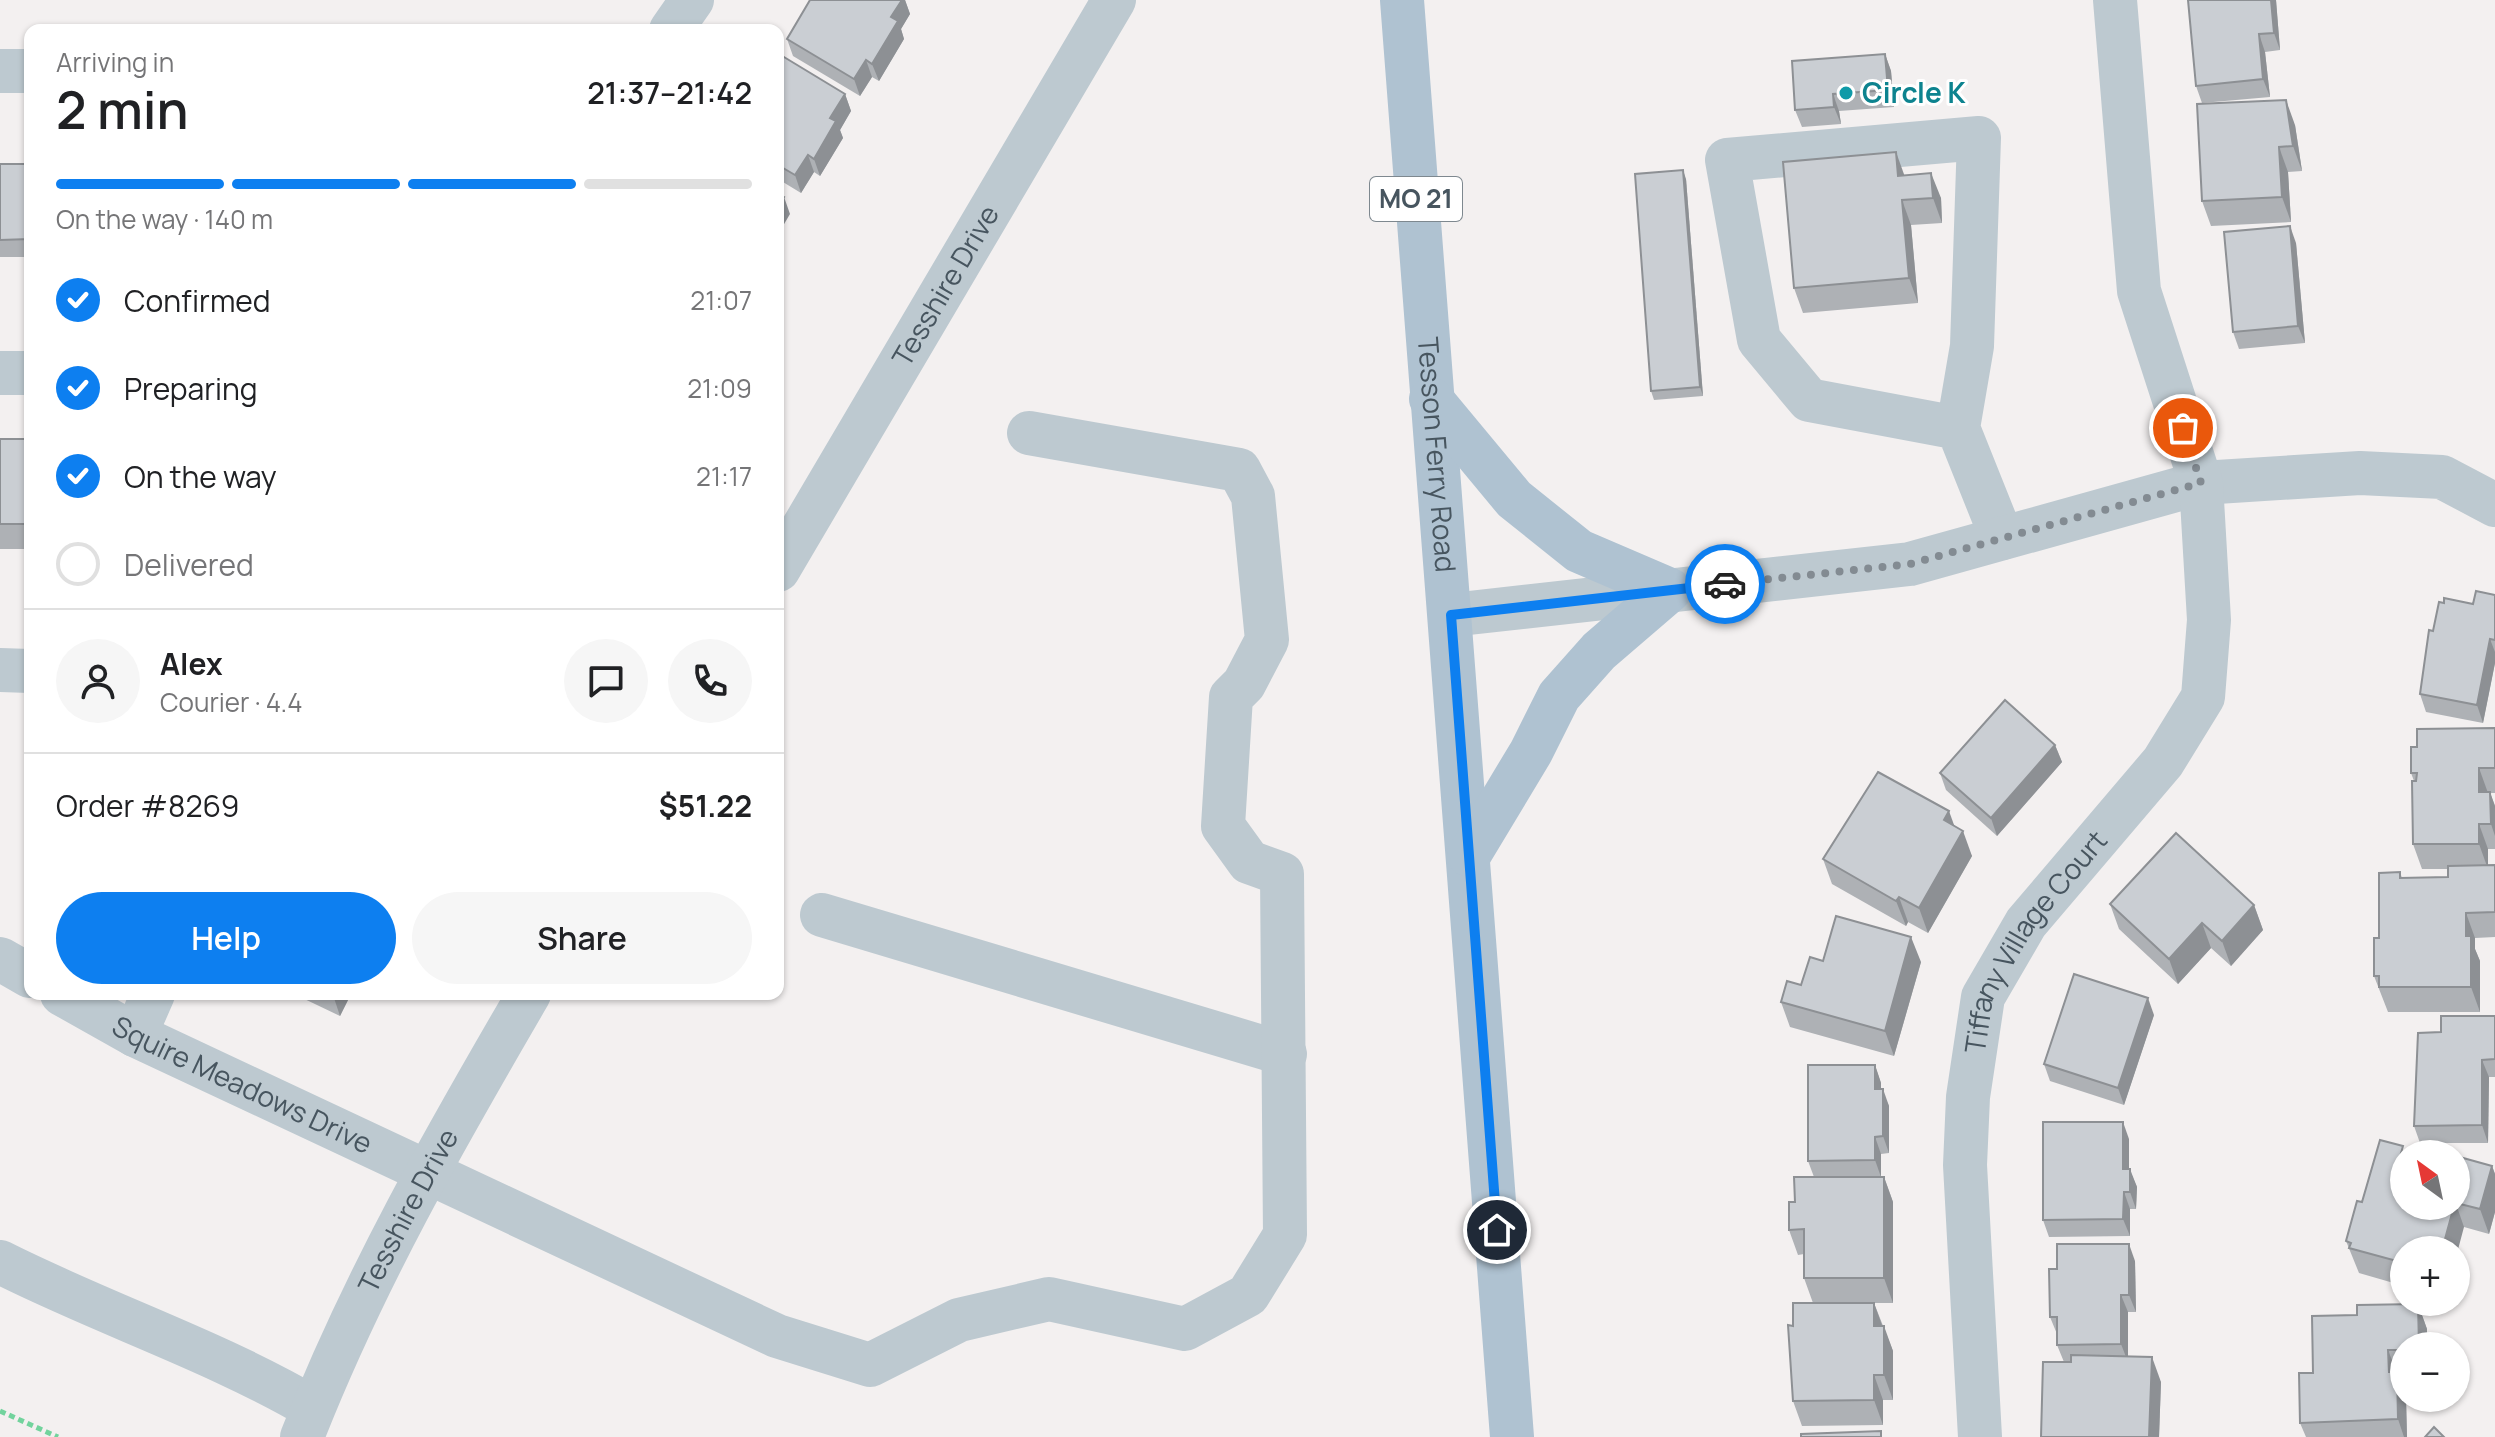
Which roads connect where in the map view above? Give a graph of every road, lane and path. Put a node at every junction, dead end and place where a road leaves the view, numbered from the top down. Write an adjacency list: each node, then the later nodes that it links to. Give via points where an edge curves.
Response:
1 (692, 0): 5 (street)
2 (1114, 0): 16 (street, Tesshire Drive)
3 (1402, 0): 10 (main road, Tesson Ferry Road / MO 21)
4 (2115, 0): 13 (street, Tiffany Village Court, via 2139,291)
5 (675, 24)
6 (0, 71): 7 (street)
7 (24, 71)
8 (0, 373): 9 (street)
9 (24, 373)
10 (1431, 399): 17 (main road, via 1535,517 1579,551); 18 (main road, Tesson Ferry Road / MO 21)
11 (1958, 428): 11 (street, via 1972,346 1979,138 1727,160 1759,340 1809,400); 15 (street)
12 (1029, 433): 27 (street, Squire Meadows Drive, via 1239,470 1253,496 1267,640 1244,684 1231,697 1223,826 1249,862 1282,874)
13 (2201, 483): 14 (street, via 2360,473 2442,477); 15 (street); 34 (street, Tiffany Village Court, via 2209,620 2203,697 2163,762 2026,923 1983,997 1968,1097 1965,1165)
14 (2495, 505)
15 (2002, 538): 17 (street, via 1910,564)
16 (784, 560)
17 (1670, 590): 18 (street); 21 (main road, via 1599,651 1559,696)
18 (1451, 615): 21 (main road, Tesson Ferry Road / MO 21)
19 (0, 670): 20 (street)
20 (24, 671)
21 (1469, 855): 33 (main road, Tesson Ferry Road / MO 21)
22 (822, 915): 27 (street)
23 (73, 1000): 26 (street, Squire Meadows Drive)
24 (150, 1000): 26 (street)
25 (525, 1000): 28 (street, Tesshire Drive)
26 (135, 1035): 28 (street, Squire Meadows Drive)
27 (1285, 1054): 28 (street, Squire Meadows Drive, via 1285,1235 1248,1295 1185,1329 1049,1299 959,1320 870,1365 777,1336)
28 (426, 1170): 31 (street, Tesshire Drive, via 353,1314)
29 (0, 1262): 31 (street, via 268,1381)
30 (0, 1411): 32 (path)
31 (308, 1422)
32 (58, 1437)
33 (1512, 1437)
34 (1980, 1437)

